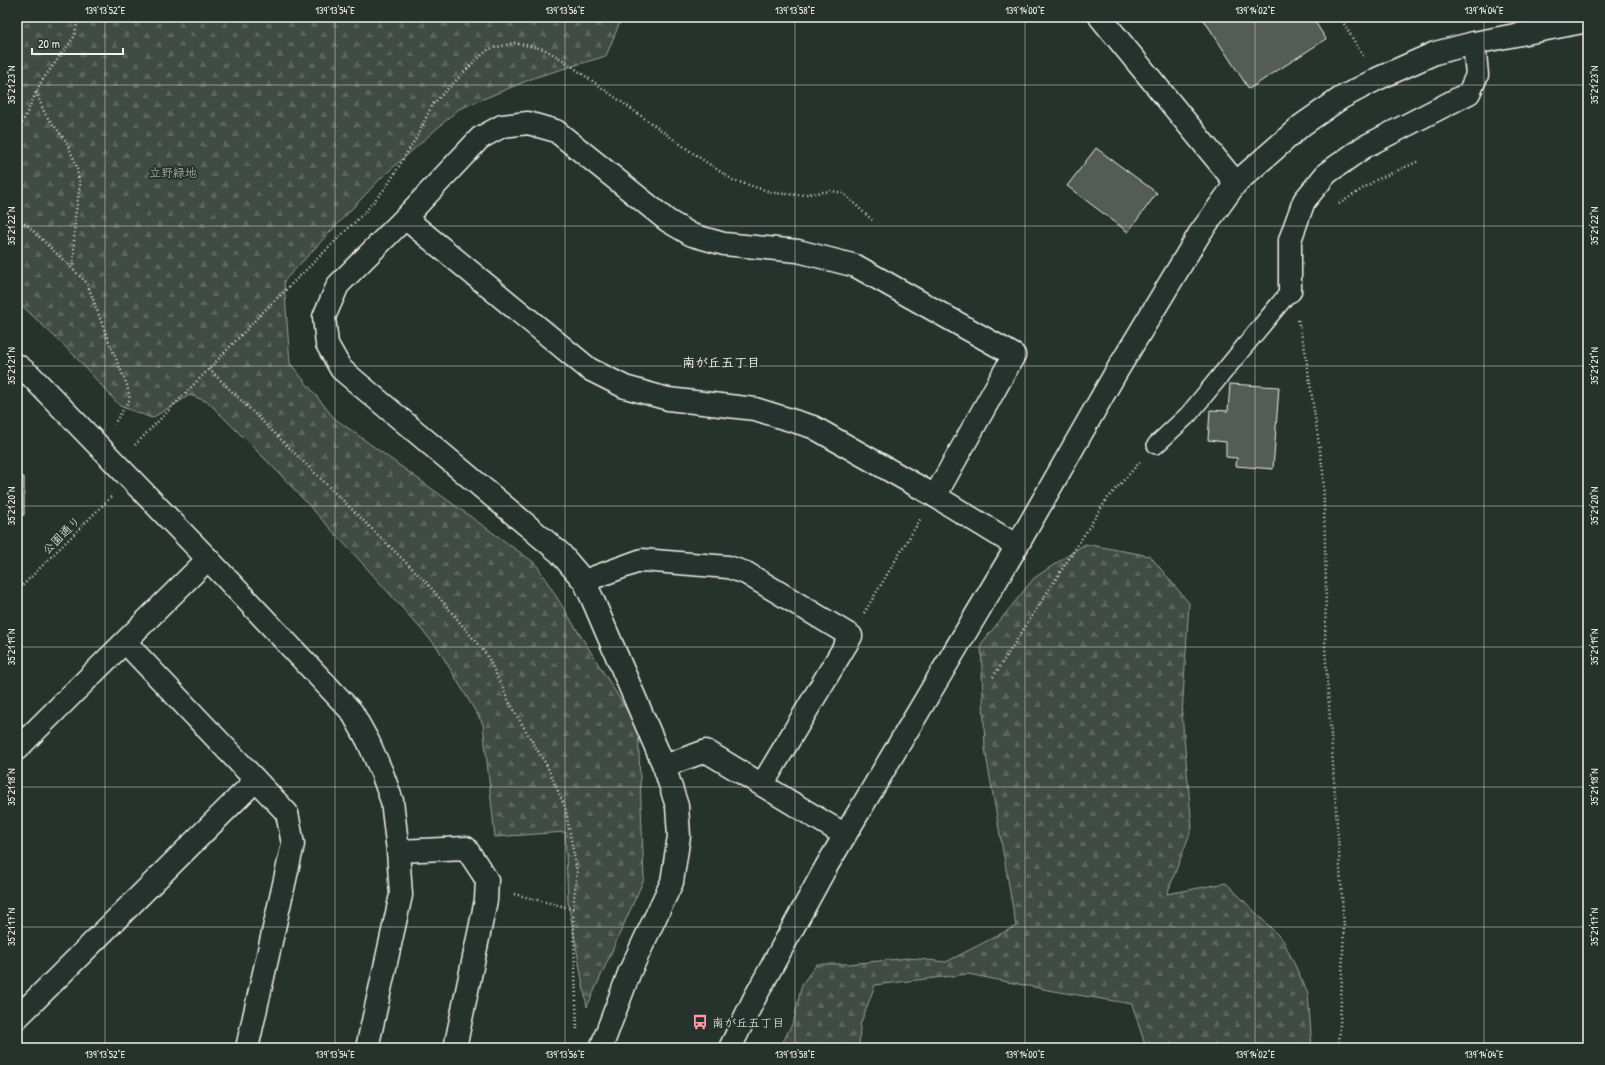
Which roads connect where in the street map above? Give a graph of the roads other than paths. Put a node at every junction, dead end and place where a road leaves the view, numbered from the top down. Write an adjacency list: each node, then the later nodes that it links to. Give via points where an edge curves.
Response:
1 (1100, 17): 4 (street)
2 (1588, 21): 3 (street)
3 (1474, 43): 4 (street, via 1435,53 1341,98 1302,125); 6 (street, via 1477,75 1468,93 1364,147 1327,173 1304,201 1290,240)
4 (1236, 183): 10 (street, via 1200,233)
5 (405, 218): 9 (street, via 589,369 625,387 668,399 755,409 813,427); 9 (street, via 480,138 502,126 528,123 556,131 668,221 692,235 724,244 798,251 856,266 1014,356); 12 (street, via 338,285 324,317 327,344 341,369 560,552)
6 (1290, 291): 8 (lane, via 1189,414)
7 (17, 365): 11 (street, via 32,376)
8 (1156, 445)
9 (929, 505): 10 (street)
10 (1017, 546): 18 (street)
11 (208, 559): 13 (street); 19 (street, via 352,712 382,773 392,801)
12 (584, 581): 15 (street); 17 (street, via 642,560 728,567 746,573 851,636)
13 (125, 642): 14 (street); 16 (street)
14 (17, 749)
15 (664, 766): 17 (street, via 706,751); 24 (street, via 677,806 679,836 672,882 630,971)
16 (255, 781): 20 (street); 21 (street, via 287,813 293,844)
17 (762, 785): 18 (street)
18 (845, 835): 25 (street, via 754,999)
19 (398, 851): 22 (street, via 401,894); 23 (street, via 466,848 487,880 486,900)
20 (17, 1018)
21 (247, 1048)
22 (366, 1048)
23 (455, 1048)
24 (601, 1048)
25 (730, 1048)

